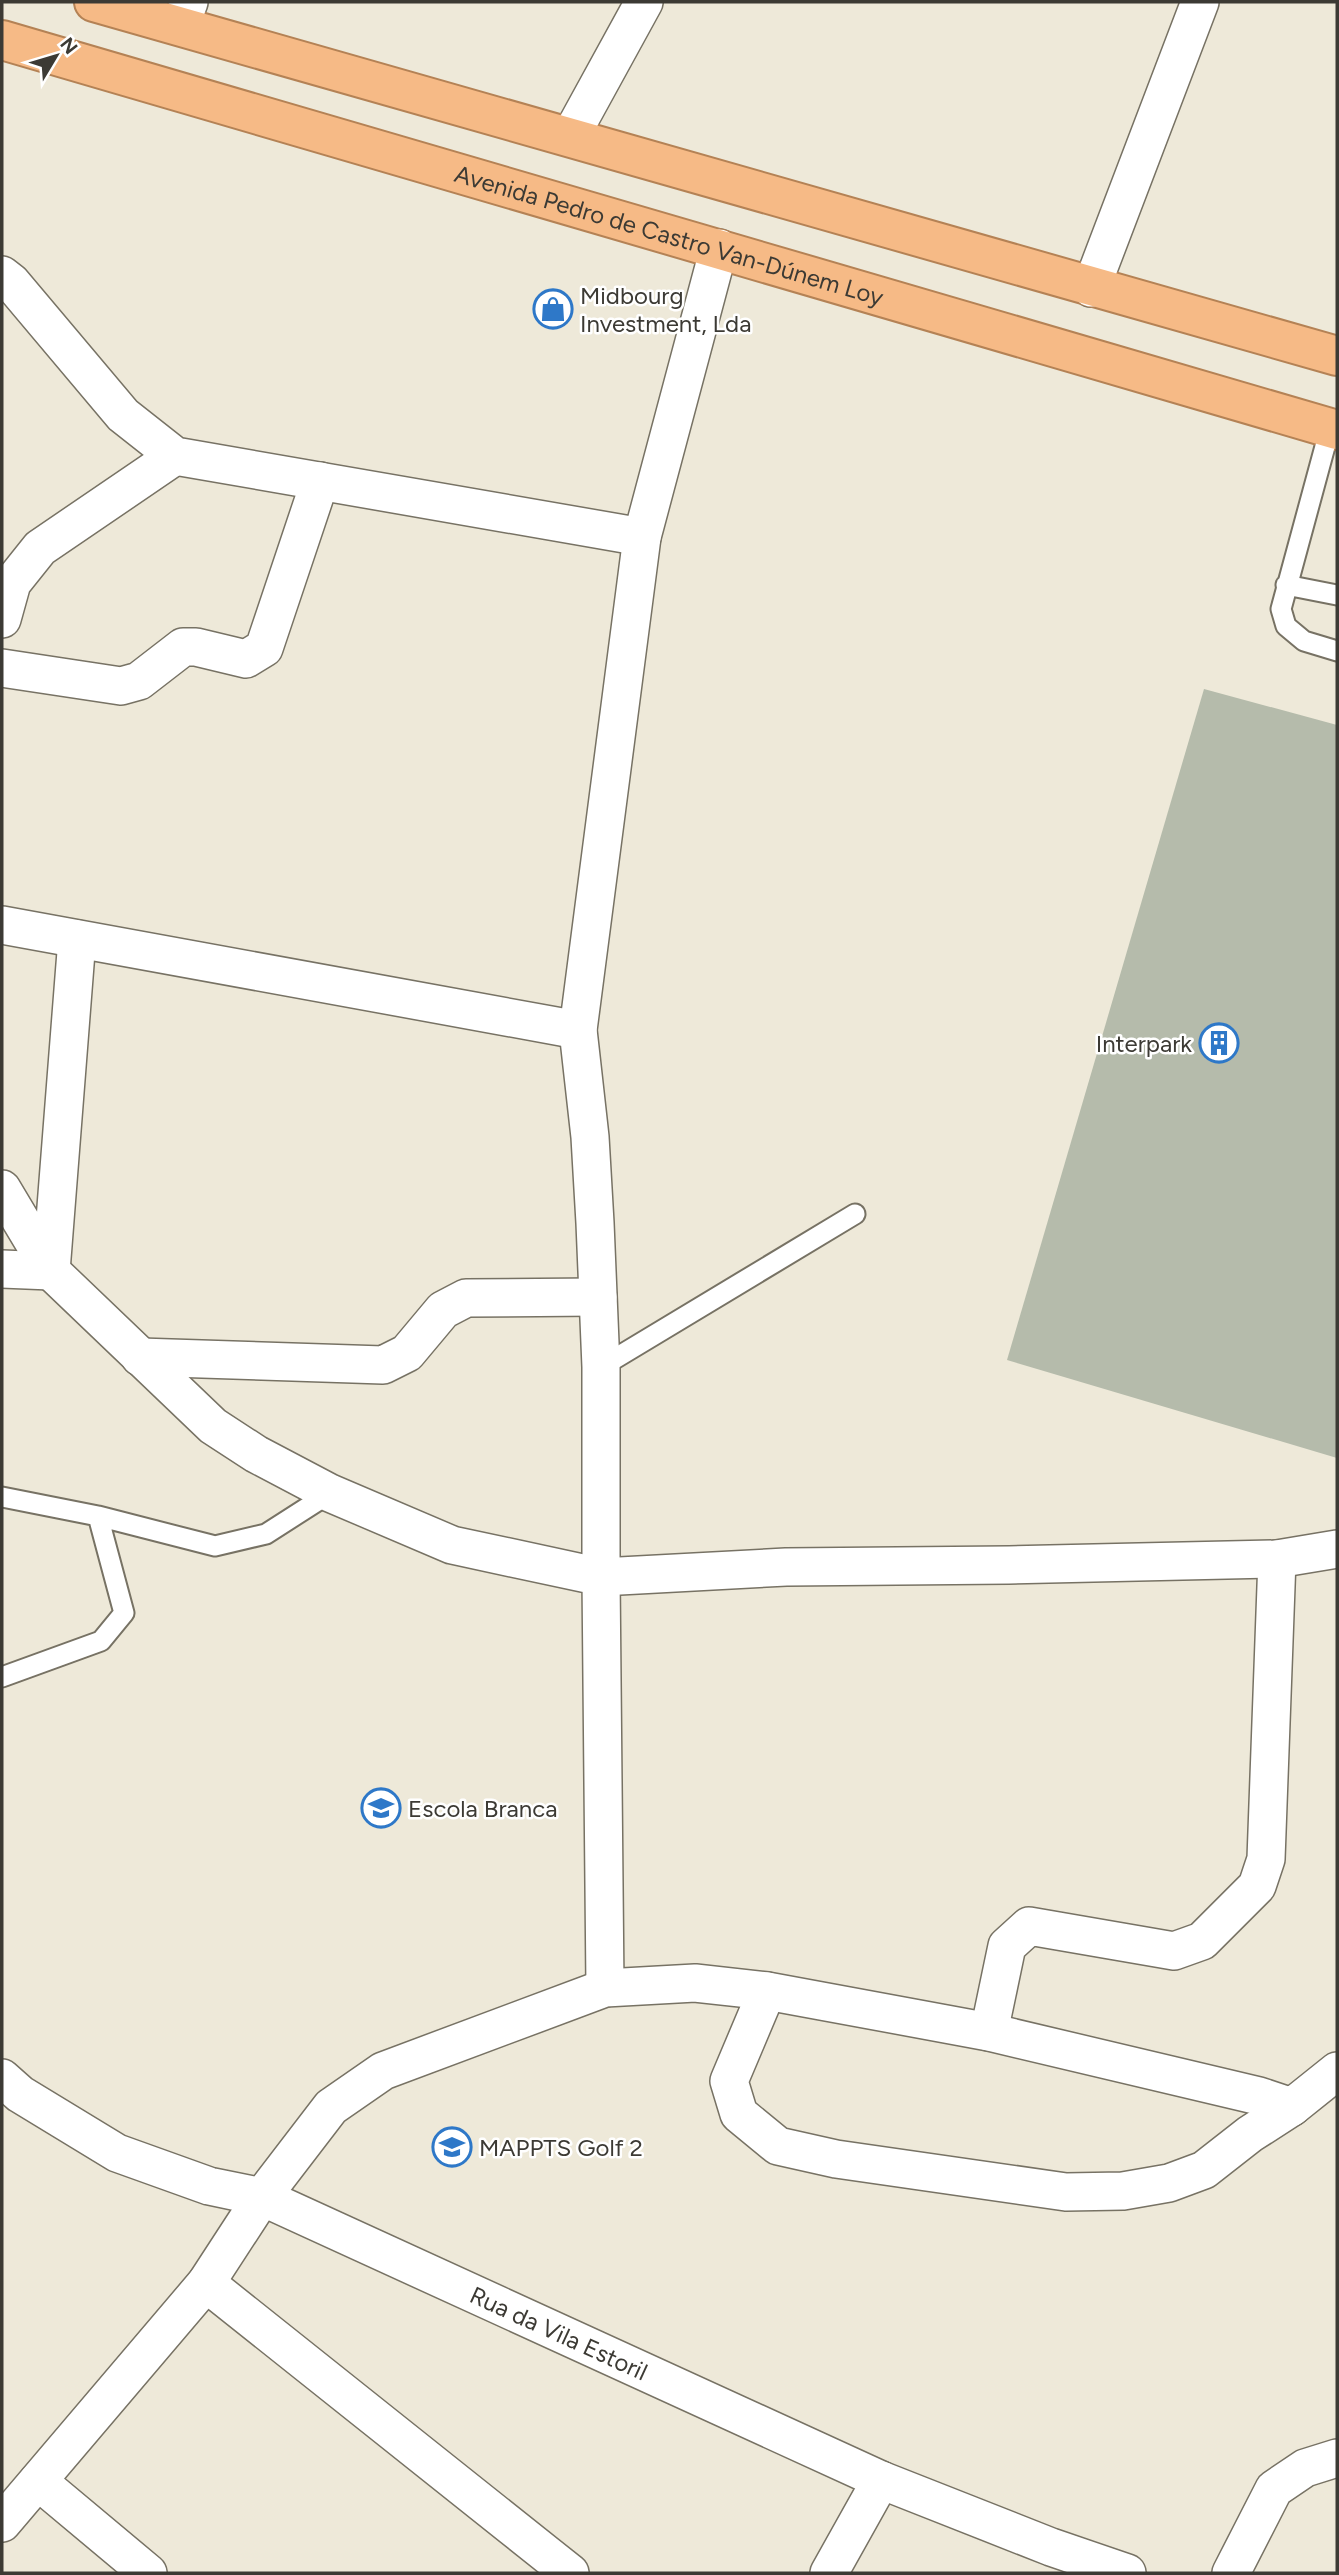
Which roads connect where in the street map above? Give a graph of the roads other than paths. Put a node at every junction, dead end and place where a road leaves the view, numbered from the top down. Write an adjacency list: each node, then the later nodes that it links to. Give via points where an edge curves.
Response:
1 (94, 2): 4 (highway)
2 (644, 2): 6 (street)
3 (1200, 2): 9 (street)
4 (184, 14): 6 (highway)
5 (2, 40): 7 (highway, Avenida Pedro de Castro Van-Dúnem Loy)
6 (570, 137): 9 (highway)
7 (719, 248): 11 (highway, Avenida Pedro de Castro Van-Dúnem Loy); 14 (street)
8 (2, 275): 12 (street, via 123,415)
9 (1091, 288): 10 (highway)
10 (1337, 356)
11 (1334, 429): 15 (lane)
12 (175, 456): 13 (street); 17 (street, via 40,548 12,583)
13 (320, 481): 14 (street); 19 (street, via 264,648 246,659 183,647 139,681 121,686)
14 (642, 537): 22 (street)
15 (1286, 585): 16 (lane); 18 (lane, via 1281,609 1286,626 1304,641)
16 (1337, 595)
17 (2, 619)
18 (1337, 650)
19 (2, 668)
20 (2, 925): 21 (street)
21 (77, 939): 22 (street); 26 (street)
22 (578, 1030): 27 (street, via 590,1137)
23 (2, 1189): 26 (street)
24 (855, 1214): 29 (lane)
25 (2, 1269): 26 (street)
26 (51, 1270): 28 (street)
27 (598, 1297): 28 (street, via 466,1297 443,1310 407,1353 383,1365); 29 (street)
28 (140, 1357): 30 (street, via 213,1426)
29 (601, 1367): 35 (street)
30 (330, 1493): 32 (lane, via 266,1534 215,1546); 35 (street, via 452,1545)
31 (2, 1497): 32 (lane)
32 (98, 1516): 36 (lane, via 124,1613 101,1641)
33 (1337, 1549): 34 (street)
34 (1277, 1559): 35 (street, via 786,1567); 39 (street, via 1266,1859 1257,1885 1202,1941 1174,1951 1029,1926 1007,1946)
35 (601, 1577): 37 (street)
36 (2, 1677)
37 (605, 1988): 38 (street, via 695,1983); 43 (street, via 383,2071 331,2107)
38 (767, 1991): 39 (street); 42 (street, via 729,2081 739,2114 778,2146 1066,2192 1123,2190 1168,2183 1204,2169)
39 (989, 2032): 42 (street)
40 (1337, 2071): 42 (street)
41 (8, 2095): 43 (street, Rua da Vila Estoril, via 117,2153 209,2186)
42 (1292, 2107)
43 (262, 2197): 44 (street); 46 (street, Rua da Vila Estoril)
44 (206, 2283): 47 (street); 50 (street)
45 (1337, 2458): 53 (street, via 1305,2468 1273,2489)
46 (881, 2480): 51 (street); 52 (street, Rua da Vila Estoril)
47 (37, 2481): 48 (street); 49 (street)
48 (2, 2523)
49 (148, 2573)
50 (570, 2573)
51 (829, 2573)
52 (1126, 2573)
53 (1231, 2573)

